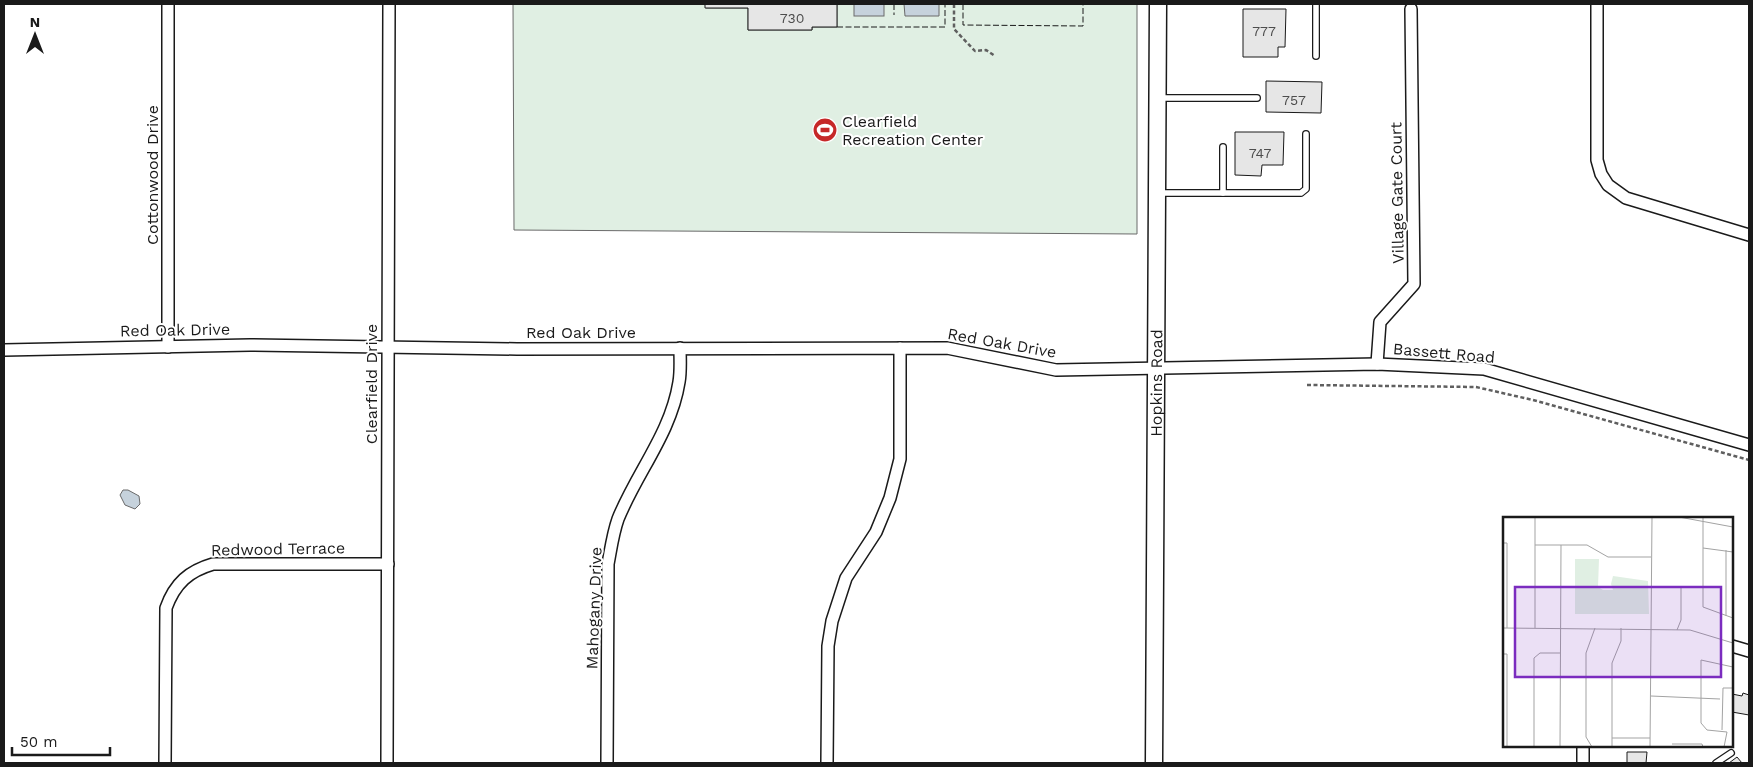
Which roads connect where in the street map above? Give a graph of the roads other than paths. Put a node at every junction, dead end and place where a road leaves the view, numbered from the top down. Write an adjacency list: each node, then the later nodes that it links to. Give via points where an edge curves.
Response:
1 (168, 4): 15 (street, Cottonwood Drive)
2 (389, 4): 16 (street, Clearfield Drive)
3 (1158, 4): 8 (street, Hopkins Road)
4 (1316, 4): 7 (lane)
5 (1597, 4): 14 (street, via 1597,160 1608,185 1626,198)
6 (1411, 8): 20 (street, Village Gate Court, via 1414,284 1380,322)
7 (1316, 56)
8 (1158, 98): 9 (lane); 12 (street, Hopkins Road)
9 (1257, 98)
10 (1306, 134): 13 (lane, via 1306,189 1300,193)
11 (1223, 147): 13 (lane)
12 (1157, 193): 13 (lane); 21 (street, Hopkins Road)
13 (1223, 193)
14 (1749, 235)
15 (168, 347): 16 (street, Red Oak Drive); 19 (street, Red Oak Drive)
16 (387, 347): 17 (street, Red Oak Drive); 23 (street, Clearfield Drive)
17 (680, 348): 18 (street, Red Oak Drive); 30 (street, Mahogany Drive, via 680,381 671,413 659,444 627,500 608,564)
18 (900, 348): 21 (street, Red Oak Drive, via 947,348 1056,370); 31 (street, via 900,459 890,498 876,532 846,578 832,621 828,646)
19 (4, 350)
20 (1377, 364): 21 (street, Bassett Road); 22 (street, Bassett Road, via 1484,370)
21 (1155, 367): 32 (street, Hopkins Road)
22 (1749, 444)
23 (388, 564): 28 (street, Redwood Terrace, via 213,564 186,576 170,595 166,608); 29 (street, Clearfield Drive)
24 (1733, 646): 25 (street)
25 (1749, 652)
26 (1583, 747): 33 (street)
27 (1731, 753): 34 (lane)
28 (166, 763)
29 (387, 763)
30 (607, 763)
31 (828, 763)
32 (1154, 763)
33 (1583, 763)
34 (1716, 763)

